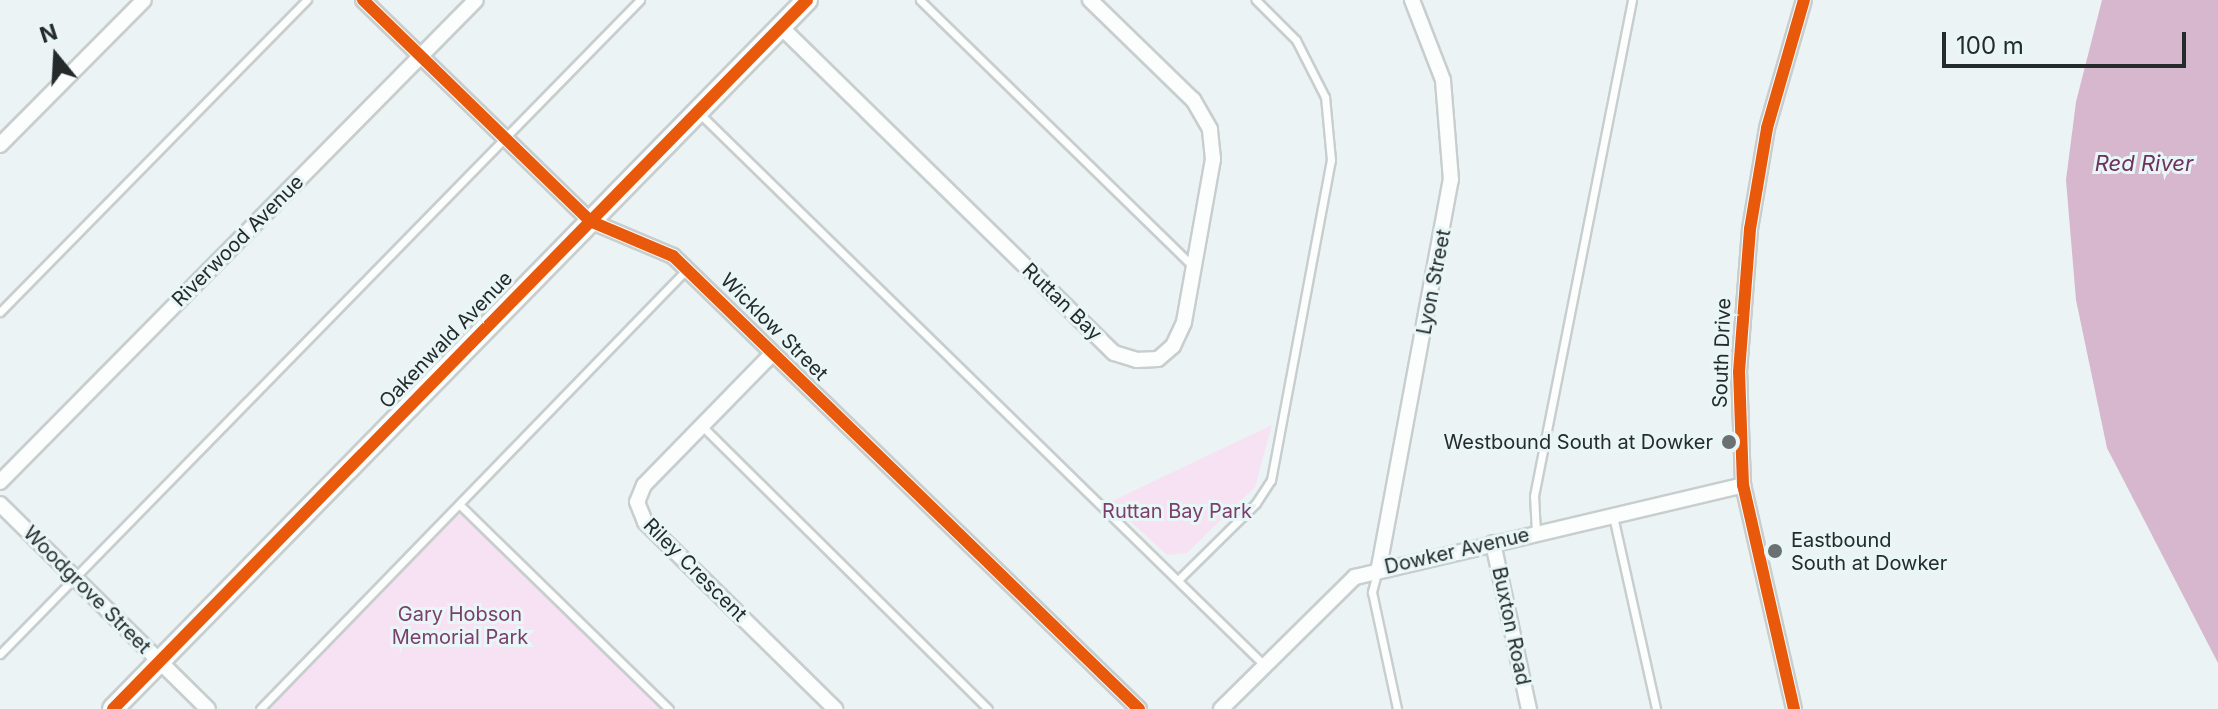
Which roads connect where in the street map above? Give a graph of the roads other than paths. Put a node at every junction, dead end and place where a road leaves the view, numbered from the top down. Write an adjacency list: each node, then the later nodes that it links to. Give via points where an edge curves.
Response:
1 (144, 0): 17 (street)
2 (307, 0): 21 (lane)
3 (363, 0): 14 (street, Wicklow Street)
4 (476, 0): 14 (street, Riverwood Avenue)
5 (640, 0): 16 (lane)
6 (807, 0): 13 (street, Oakenwald Avenue)
7 (920, 0): 19 (lane)
8 (1090, 0): 19 (street, Ruttan Bay, via 1193,100 1210,129 1213,159)
9 (1256, 0): 33 (lane, via 1296,40 1325,97 1331,160 1271,480 1256,503)
10 (1412, 0): 31 (street, Lyon Street, via 1443,80 1451,180)
11 (1632, 0): 29 (lane, via 1534,496)
12 (1804, 0): 25 (street, South Drive, via 1767,128 1750,229 1739,372)
13 (781, 27): 15 (street, Oakenwald Avenue); 19 (street, Ruttan Bay, via 1114,353 1158,359 1173,346 1184,322)
14 (420, 56): 16 (street, Wicklow Street); 24 (street, Riverwood Avenue)
15 (698, 111): 18 (street, Oakenwald Avenue); 33 (lane)
16 (504, 140): 18 (street, Wicklow Street); 32 (lane)
17 (0, 145)
18 (590, 221): 20 (street, Wicklow Street, via 673,256); 35 (street, Oakenwald Avenue)
19 (1192, 265)
20 (687, 269): 22 (street, Wicklow Street); 27 (lane)
21 (0, 312)
22 (772, 354): 23 (street, Riley Crescent); 43 (street, Wicklow Street)
23 (702, 426): 41 (street, Riley Crescent, via 644,485 638,511); 42 (lane)
24 (0, 482)
25 (1743, 485): 28 (street, Dowker Avenue); 48 (street, South Drive)
26 (0, 504): 32 (street, Woodgrove Street)
27 (460, 505): 39 (lane); 40 (lane)
28 (1613, 516): 29 (street, Dowker Avenue); 47 (lane)
29 (1536, 533): 30 (street, Dowker Avenue)
30 (1493, 543): 31 (street, Dowker Avenue); 46 (street, Buxton Road)
31 (1379, 567): 36 (street, Dowker Avenue, via 1340,587); 45 (lane, via 1372,592)
32 (74, 578): 34 (lane); 35 (street, Woodgrove Street)
33 (1179, 579): 36 (lane)
34 (0, 654)
35 (159, 662): 37 (street, Oakenwald Avenue); 38 (street, Woodgrove Street)
36 (1264, 665): 44 (street, Dowker Avenue)
37 (113, 709)
38 (208, 709)
39 (260, 709)
40 (669, 709)
41 (835, 709)
42 (988, 709)
43 (1139, 709)
44 (1221, 709)
45 (1397, 709)
46 (1529, 709)
47 (1656, 709)
48 (1794, 709)

